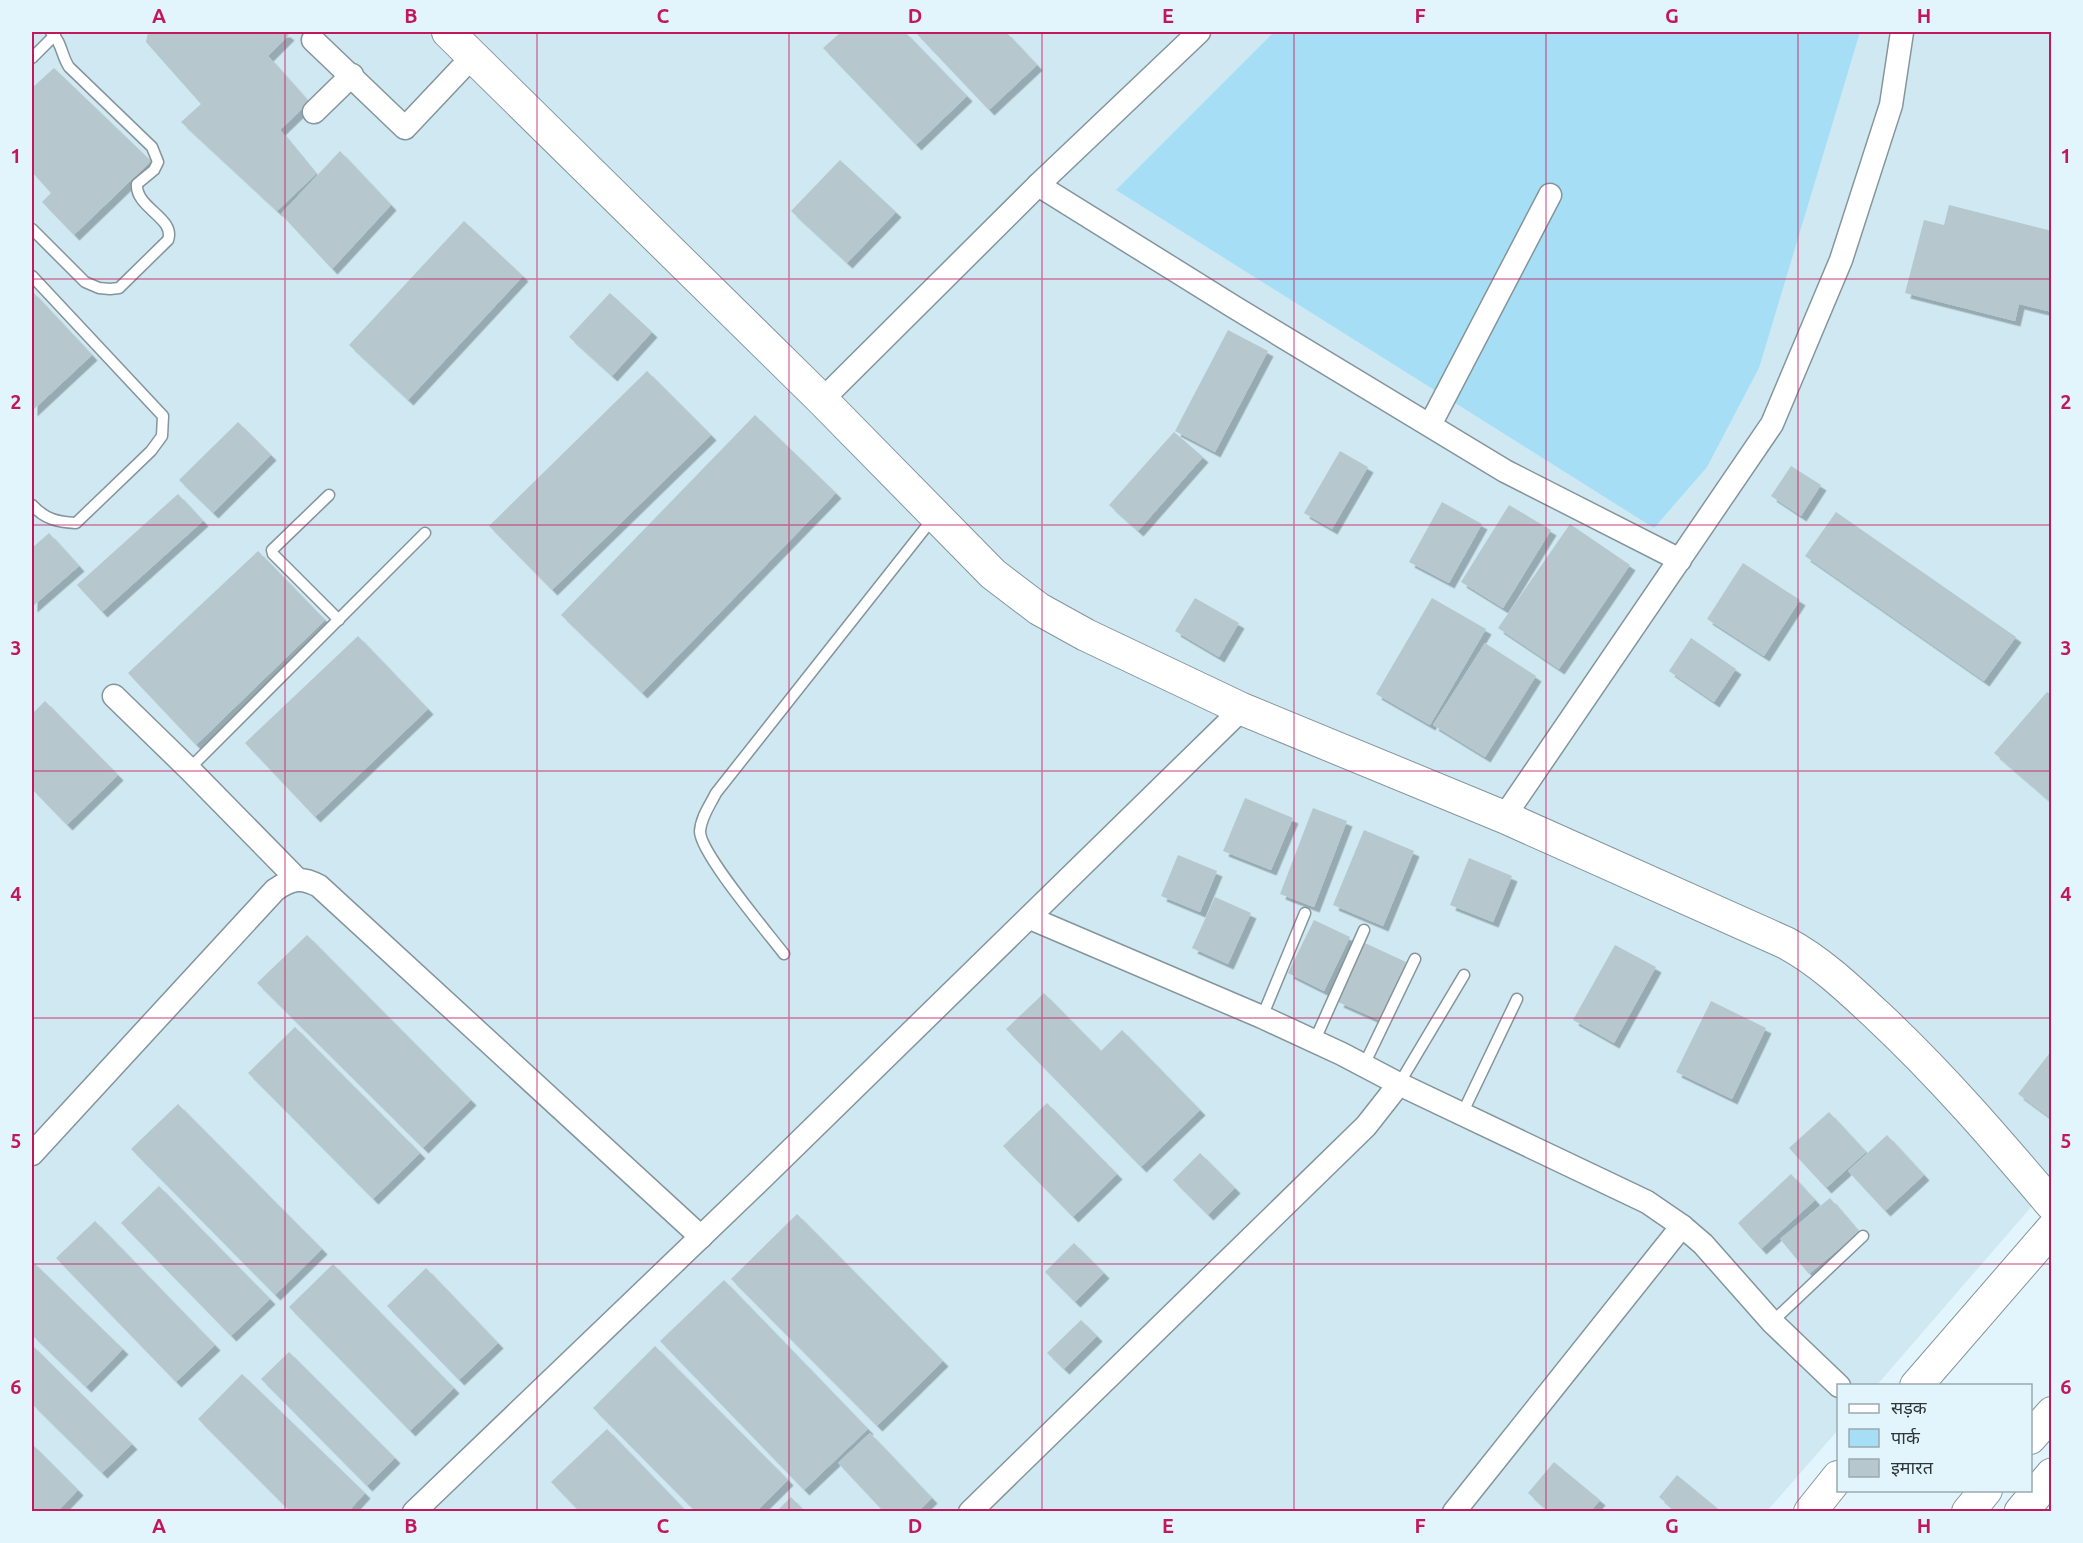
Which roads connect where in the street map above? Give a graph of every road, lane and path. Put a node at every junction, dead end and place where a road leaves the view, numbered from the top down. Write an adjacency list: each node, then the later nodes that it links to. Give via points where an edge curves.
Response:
1 (448, 32): 6 (street)
2 (1199, 32): 10 (street)
3 (1902, 32): 20 (street, via 1891,105 1832,282 1772,424)
4 (53, 33): 7 (lane); 12 (lane, via 69,67 157,154 154,170 137,184 136,191 171,233 119,288 110,289 85,282)
5 (313, 40): 8 (street)
6 (473, 56): 8 (street, via 405,128); 14 (street)
7 (32, 58)
8 (352, 75): 9 (street)
9 (314, 112)
10 (1038, 184): 14 (street); 15 (street)
11 (1550, 195): 15 (street)
12 (32, 229)
13 (32, 276): 17 (lane, via 163,416 162,436 151,451 76,523 57,522)
14 (822, 400): 18 (street)
15 (1430, 425): 20 (street, via 1505,471)
16 (329, 495): 21 (lane, via 272,550)
17 (32, 505)
18 (936, 515): 23 (street, via 993,574 1039,609); 30 (lane, via 717,793 704,816 700,833 708,854)
19 (425, 533): 21 (lane)
20 (1680, 560): 25 (street)
21 (339, 620): 24 (lane)
22 (114, 696): 24 (street)
23 (1242, 709): 25 (street); 28 (street)
24 (189, 769): 26 (street)
25 (1504, 817): 40 (street, via 1806,954 1831,972 1944,1081)
26 (296, 878): 39 (street, via 275,890); 44 (street, via 320,886)
27 (1305, 913): 34 (lane)
28 (1030, 918): 34 (street); 44 (street)
29 (1364, 930): 35 (lane)
30 (784, 954)
31 (1415, 959): 36 (lane)
32 (1464, 975): 37 (lane)
33 (1517, 999): 38 (lane)
34 (1262, 1017): 35 (street)
35 (1314, 1042): 36 (street)
36 (1364, 1065): 37 (street)
37 (1399, 1084): 38 (street); 54 (street, via 1366,1126)
38 (1462, 1114): 41 (street, via 1614,1185)
39 (32, 1154)
40 (2052, 1205)
41 (1682, 1226): 45 (street); 55 (street)
42 (2052, 1229): 47 (street)
43 (1863, 1236): 45 (lane)
44 (701, 1237): 53 (street)
45 (1773, 1322): 46 (street)
46 (1837, 1384)
47 (1918, 1384)
48 (2052, 1413): 49 (street)
49 (2032, 1437)
50 (2052, 1475): 58 (highway)
51 (1837, 1479): 56 (street)
52 (1985, 1492): 57 (street)
53 (414, 1512)
54 (970, 1512)
55 (1454, 1512)
56 (1810, 1512)
57 (1968, 1512)
58 (2021, 1512)

